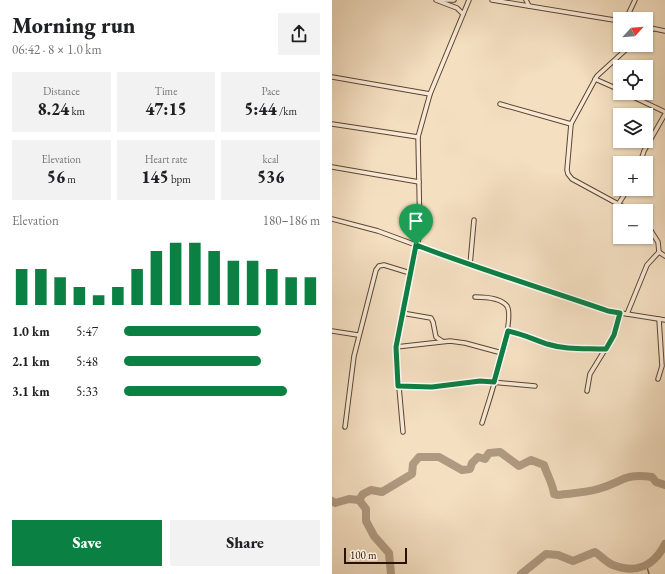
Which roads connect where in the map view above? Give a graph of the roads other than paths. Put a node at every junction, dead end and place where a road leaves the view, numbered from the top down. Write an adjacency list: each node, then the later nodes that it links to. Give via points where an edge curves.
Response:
1 (435, 0): 2 (street); 9 (street, via 457,8)
2 (454, 0)
3 (469, 0): 9 (street)
4 (492, 0): 7 (street)
5 (526, 0): 7 (street)
6 (635, 0): 8 (street)
7 (529, 6): 10 (street)
8 (629, 12)
9 (463, 14): 17 (street)
10 (613, 20)
11 (653, 29): 12 (street)
12 (665, 31)
13 (623, 52): 15 (street)
14 (332, 77): 17 (street)
15 (595, 79): 16 (street); 22 (street)
16 (613, 87)
17 (430, 94): 23 (street)
18 (640, 100): 20 (street)
19 (500, 104): 22 (street)
20 (665, 113): 24 (street)
21 (332, 124): 23 (street)
22 (571, 124): 28 (street, via 567,170 569,176)
23 (418, 137): 26 (street)
24 (642, 156)
25 (332, 167): 26 (street)
26 (419, 182): 32 (street, via 420,233)
27 (624, 196): 28 (street)
28 (619, 203)
29 (332, 219): 32 (street, via 378,231)
30 (474, 220): 34 (street)
31 (653, 234): 33 (street)
32 (416, 245): 34 (street); 35 (street)
33 (663, 253): 39 (street, via 645,270)
34 (470, 265): 38 (street)
35 (410, 273): 37 (street); 44 (street, via 384,265 378,268)
36 (475, 297): 43 (street, via 492,299 504,304 510,314)
37 (402, 313): 45 (street, via 431,318 436,337); 46 (street)
38 (620, 313): 39 (street); 47 (street, via 614,335)
39 (627, 314): 40 (street)
40 (659, 319): 41 (street); 49 (street, via 662,366)
41 (665, 320)
42 (332, 331): 44 (street)
43 (508, 331): 47 (street, via 567,348); 48 (street)
44 (358, 335): 55 (street)
45 (444, 342): 46 (street); 48 (street, via 465,343)
46 (396, 347): 51 (street)
47 (606, 349): 53 (street, via 590,374)
48 (502, 353): 50 (street)
49 (658, 379)
50 (494, 382): 51 (street, via 480,381 432,387); 52 (street); 54 (street)
51 (398, 386): 56 (street)
52 (534, 386)
53 (587, 391)
54 (482, 423)
55 (345, 427)
56 (403, 432)

